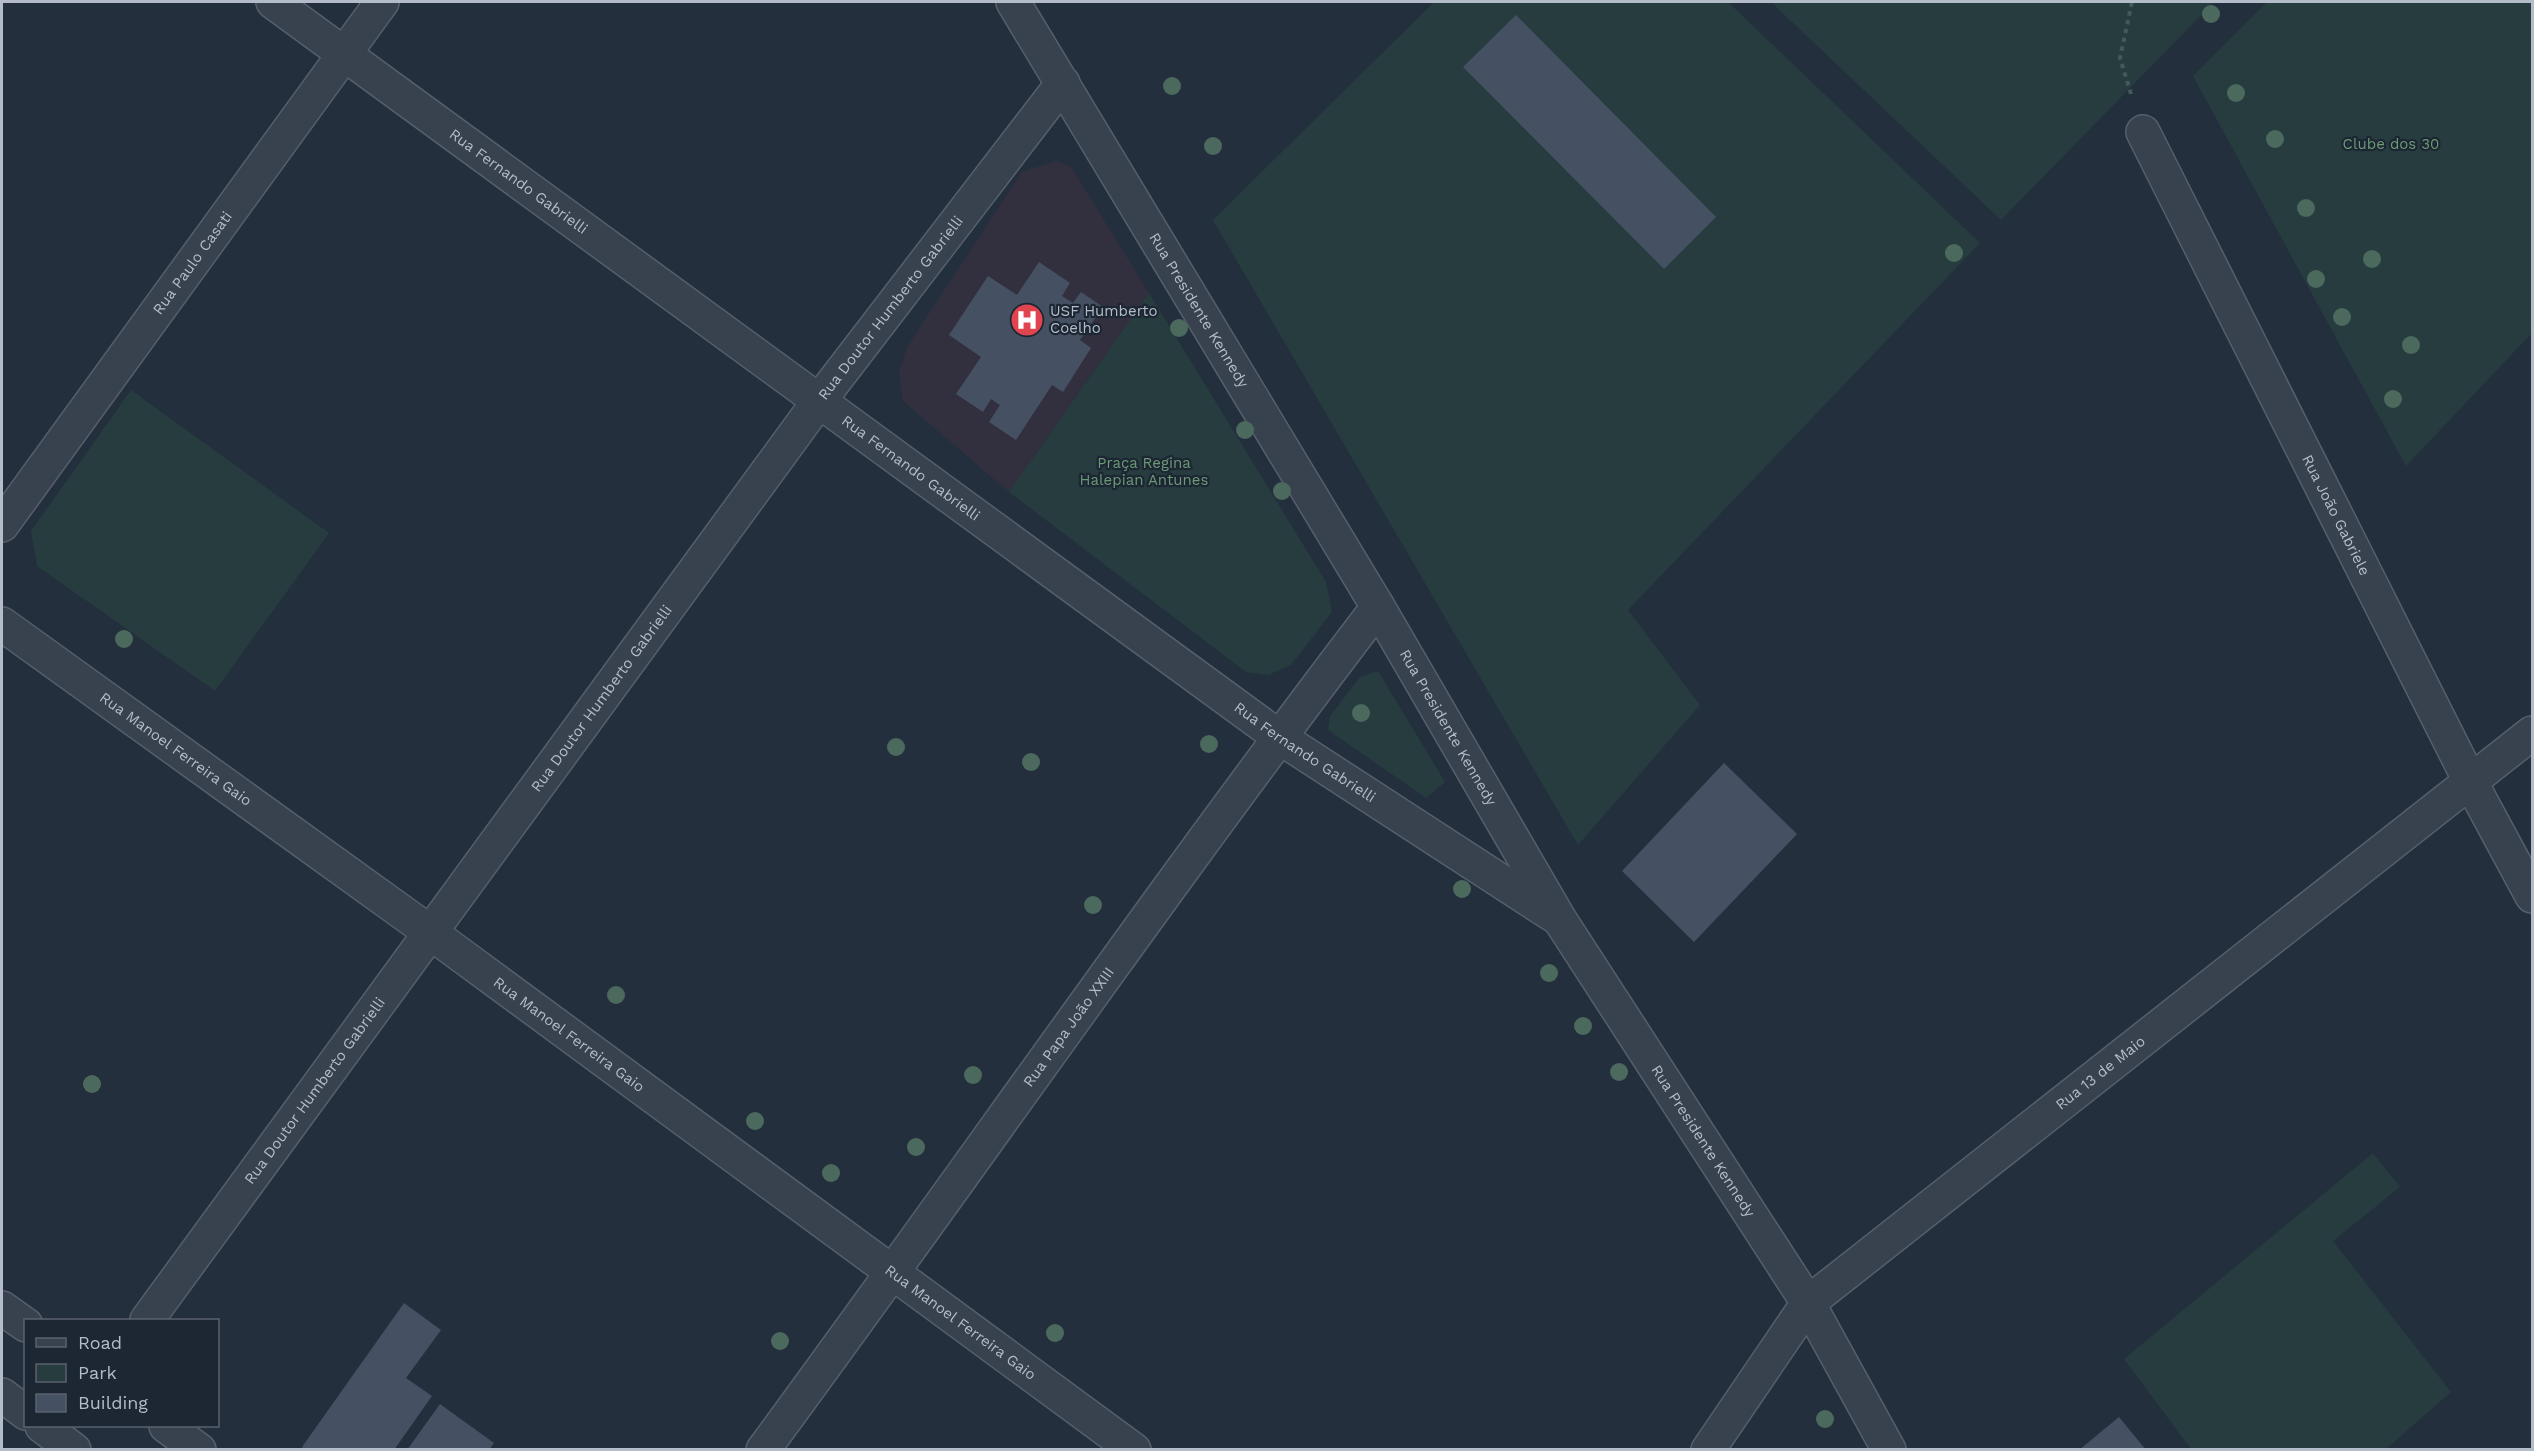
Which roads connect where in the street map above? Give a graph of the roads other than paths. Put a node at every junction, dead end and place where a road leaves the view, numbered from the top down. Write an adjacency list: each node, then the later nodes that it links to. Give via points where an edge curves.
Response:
1 (273, 2): 4 (street, Rua Fernando Gabrielli)
2 (382, 2): 4 (street, Rua Paulo Casati)
3 (1013, 2): 5 (street, Rua Presidente Kennedy)
4 (344, 53): 7 (street, Rua Fernando Gabrielli); 8 (street, Rua Paulo Casati)
5 (1063, 83): 7 (street, Rua Doutor Humberto Gabrielli); 9 (street, Rua Presidente Kennedy)
6 (2142, 132): 13 (street, Rua João Gabriele)
7 (819, 400): 12 (street, Rua Fernando Gabrielli); 16 (street, Rua Doutor Humberto Gabrielli)
8 (2, 525)
9 (1378, 607): 12 (street, Rua Papa João XXIII); 15 (street, Rua Presidente Kennedy)
10 (2, 624): 16 (street, Rua Manoel Ferreira Gaio)
11 (2532, 733): 13 (street, Rua 13 de Maio)
12 (1279, 737): 15 (street, Rua Fernando Gabrielli); 17 (street, Rua Papa João XXIII)
13 (2470, 781): 14 (street, Rua João Gabriele); 18 (street, Rua 13 de Maio)
14 (2532, 896)
15 (1560, 920): 18 (street, Rua Presidente Kennedy)
16 (431, 933): 17 (street, Rua Manoel Ferreira Gaio); 20 (street, Rua Doutor Humberto Gabrielli)
17 (894, 1272): 26 (street, Rua Papa João XXIII); 27 (street, Rua Manoel Ferreira Gaio)
18 (1808, 1303): 28 (street, Rua 13 de Maio); 29 (street, Rua Presidente Kennedy)
19 (2, 1308): 21 (street)
20 (148, 1319)
21 (24, 1324)
22 (2, 1395): 23 (street)
23 (24, 1412)
24 (169, 1427): 25 (street)
25 (199, 1449)
26 (763, 1449)
27 (1134, 1449)
28 (1708, 1449)
29 (1890, 1449)

